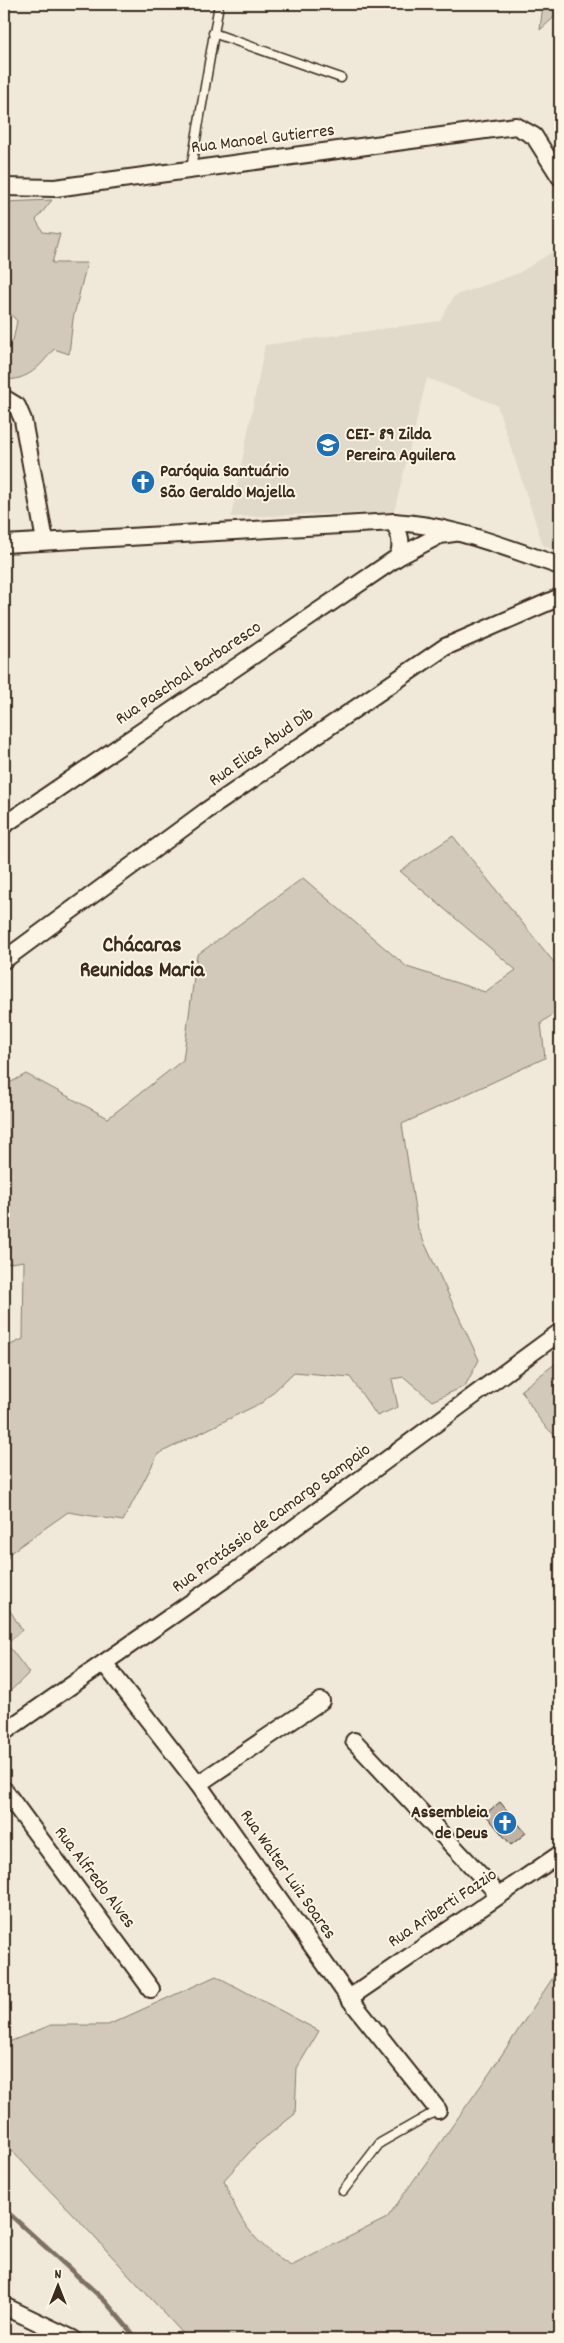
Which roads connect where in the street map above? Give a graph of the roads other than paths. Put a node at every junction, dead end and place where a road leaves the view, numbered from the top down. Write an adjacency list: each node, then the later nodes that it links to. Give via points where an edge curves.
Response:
1 (219, 4): 2 (lane)
2 (213, 34): 3 (lane); 4 (lane)
3 (341, 78)
4 (191, 168): 5 (street, Rua Manoel Gutierres, via 516,126 534,136); 6 (street, Rua Manoel Gutierres, via 55,188)
5 (560, 177)
6 (4, 188)
7 (4, 398): 10 (street, via 17,406 23,420)
8 (394, 522): 9 (street, via 423,524); 10 (street); 12 (street, via 401,539)
9 (461, 533): 12 (street, Rua Paschoal Barbaresco, via 440,535); 13 (street)
10 (45, 541): 11 (street)
11 (4, 544)
12 (398, 557): 15 (street, Rua Paschoal Barbaresco)
13 (560, 566)
14 (560, 598): 16 (street, Rua Elias Abud Dib, via 445,646 206,811)
15 (4, 825)
16 (4, 960)
17 (560, 1332): 18 (street, Rua Protássio de Camargo Sampaio, via 313,1515)
18 (104, 1663): 20 (street, Rua Protássio de Camargo Sampaio); 22 (street, Rua Walter Luiz Soares)
19 (321, 1701): 22 (street)
20 (4, 1732)
21 (354, 1741): 25 (street)
22 (198, 1784): 27 (street, Rua Walter Luiz Soares)
23 (4, 1790): 26 (street, Rua Alfredo Alves)
24 (560, 1854): 25 (street, Rua Ariberti Fazzio)
25 (499, 1895): 27 (street, Rua Ariberti Fazzio)
26 (151, 1989)
27 (349, 1998): 28 (street, Rua Walter Luiz Soares)
28 (438, 2110): 29 (lane, via 380,2142)
29 (343, 2191)
30 (4, 2306): 31 (street)
31 (65, 2337)

